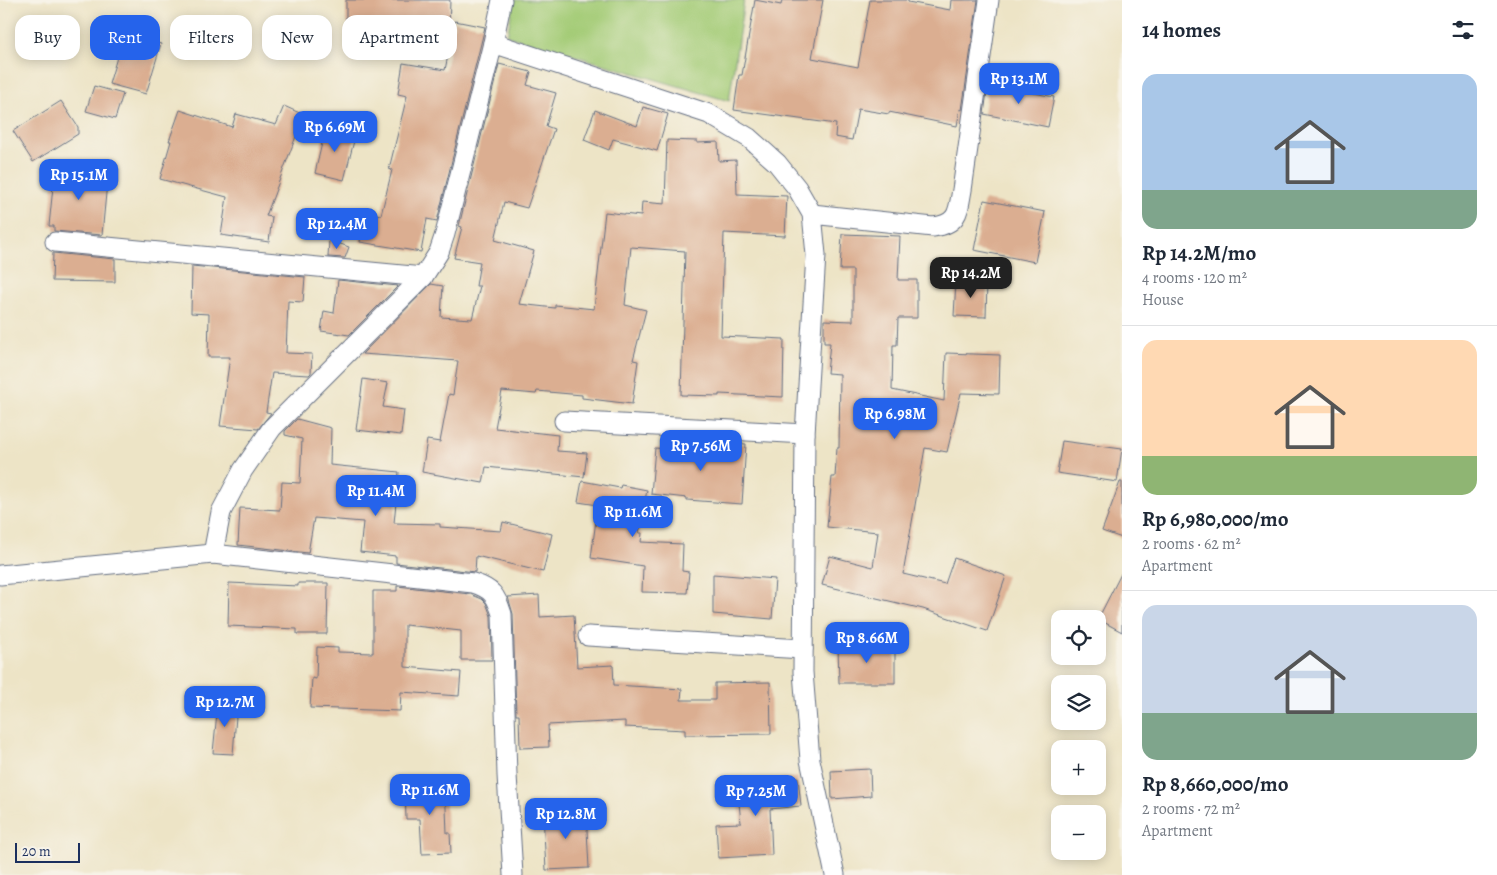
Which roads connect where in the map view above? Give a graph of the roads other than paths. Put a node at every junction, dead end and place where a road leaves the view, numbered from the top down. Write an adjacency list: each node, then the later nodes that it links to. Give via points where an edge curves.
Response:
1 (502, 0): 3 (street)
2 (989, 0): 4 (street, via 962,190 954,219 934,227)
3 (493, 43): 4 (street, via 709,114 749,138 777,163); 6 (street, via 445,234 439,252)
4 (812, 214): 8 (street, via 816,255)
5 (55, 242): 6 (street)
6 (423, 277): 9 (street, via 272,428 243,470 221,512)
7 (564, 421): 8 (street)
8 (805, 434): 12 (street)
9 (213, 554): 10 (street); 13 (street, via 473,582 488,587 498,600 502,614)
10 (0, 575)
11 (588, 636): 12 (street)
12 (803, 649): 14 (street, via 810,760)
13 (513, 875)
14 (835, 875)

